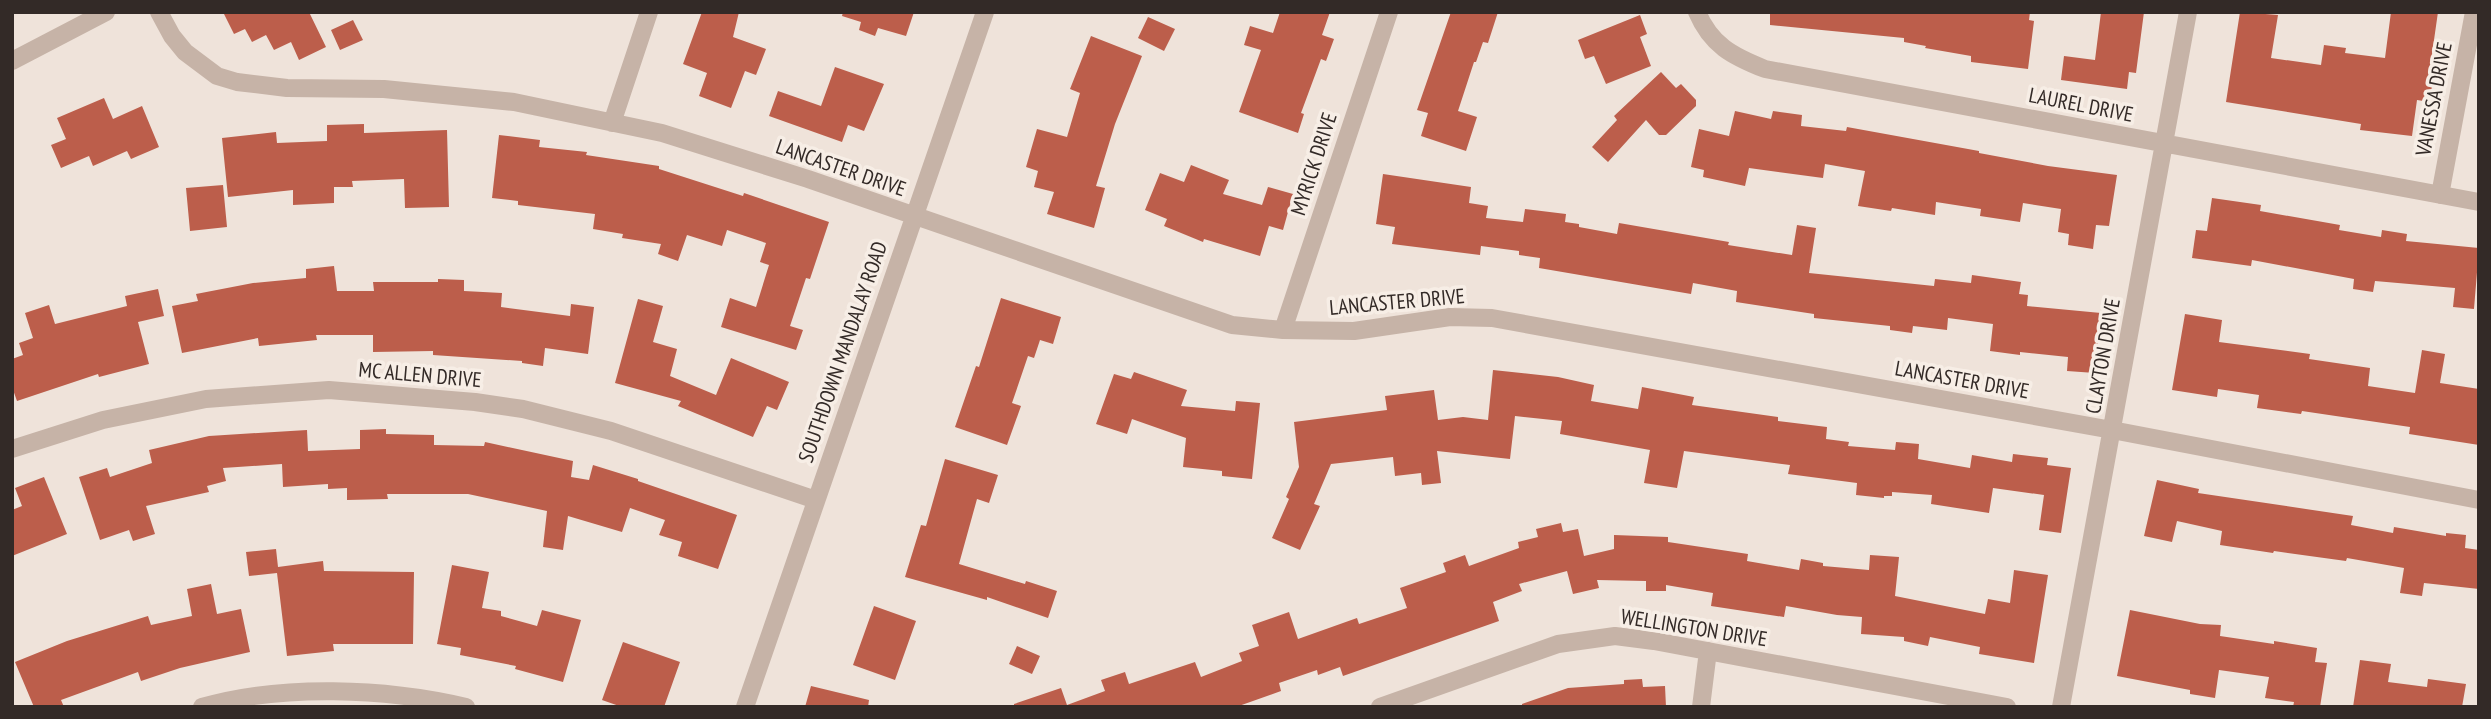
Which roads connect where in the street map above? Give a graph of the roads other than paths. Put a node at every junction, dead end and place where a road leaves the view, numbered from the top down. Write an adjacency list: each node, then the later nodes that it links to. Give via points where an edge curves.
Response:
1 (106, 12): 9 (street)
2 (159, 12): 10 (street, LANCASTER DRIVE, via 185,52 217,76 237,82 488,99)
3 (649, 12): 10 (street)
4 (985, 12): 14 (street, SOUTHDOWN MANDALAY ROAD)
5 (1389, 12): 15 (street, MYRICK DRIVE)
6 (1697, 12): 11 (street, LAUREL DRIVE, via 1716,43 1765,69)
7 (2188, 12): 11 (street, CLAYTON DRIVE)
8 (2474, 12): 12 (street, VANESSA DRIVE)
9 (12, 61)
10 (612, 123): 14 (street, LANCASTER DRIVE, via 808,179)
11 (2163, 143): 12 (street, LAUREL DRIVE); 16 (street, CLAYTON DRIVE)
12 (2440, 195): 13 (street, LAUREL DRIVE)
13 (2479, 202)
14 (913, 217): 15 (street, LANCASTER DRIVE, via 1232,325); 18 (street, SOUTHDOWN MANDALAY ROAD)
15 (1283, 330): 16 (street, LANCASTER DRIVE, via 1354,331 1450,317 1493,318)
16 (2112, 430): 19 (street, LANCASTER DRIVE); 27 (street, CLAYTON DRIVE)
17 (12, 449): 18 (street, MC ALLEN DRIVE, via 103,420 206,399 329,390 523,409 611,431)
18 (816, 500): 23 (street, SOUTHDOWN MANDALAY ROAD)
19 (2479, 500)
20 (1708, 651): 24 (street, WELLINGTON DRIVE, via 1615,636 1558,644); 25 (street); 26 (street, WELLINGTON DRIVE)
21 (202, 707): 22 (street, via 291,692 388,694)
22 (466, 707)
23 (745, 707)
24 (1380, 707)
25 (1701, 707)
26 (2007, 707)
27 (2061, 707)

